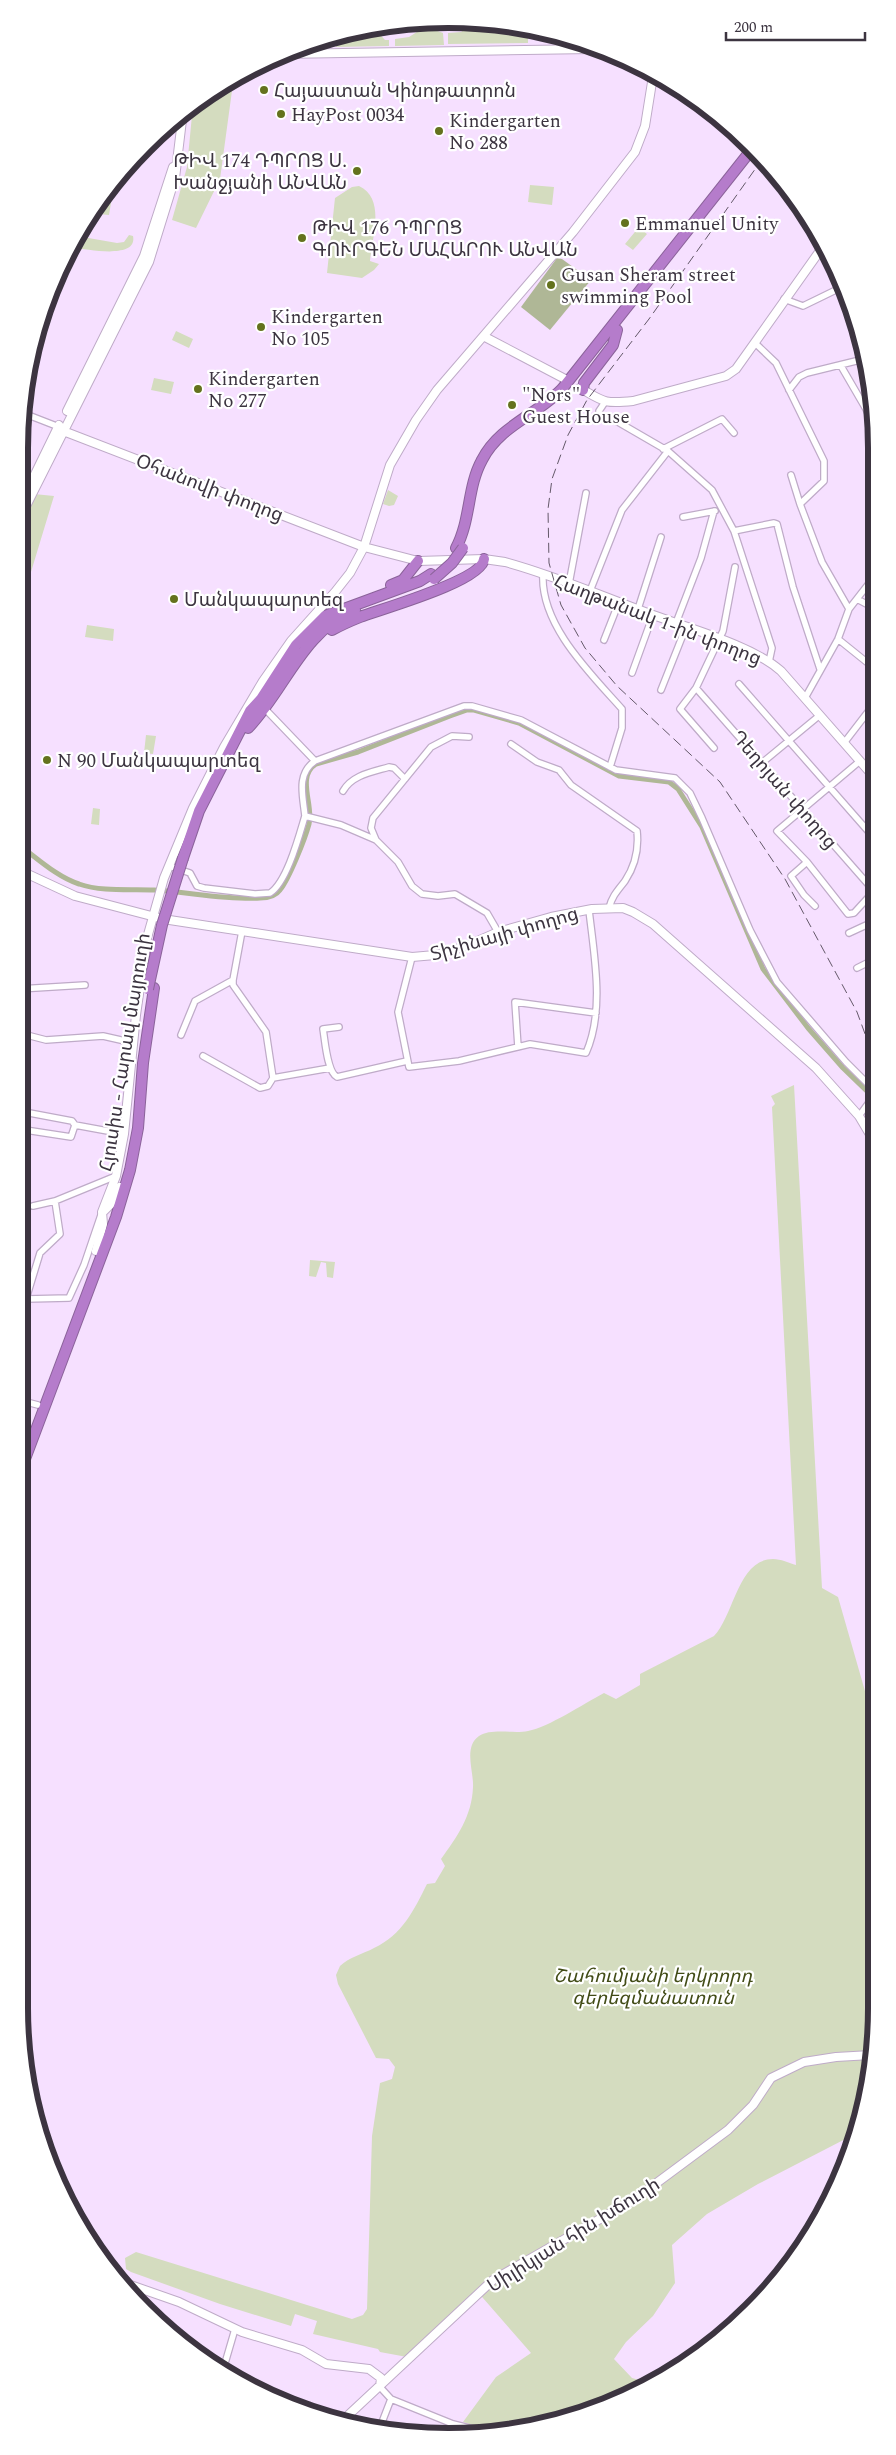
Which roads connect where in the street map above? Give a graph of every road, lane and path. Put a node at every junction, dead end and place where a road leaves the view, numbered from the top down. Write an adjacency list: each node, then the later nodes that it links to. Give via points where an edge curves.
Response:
1 (580, 49): 2 (street)
2 (303, 54)
3 (652, 81): 12 (street, via 645,126 635,152)
4 (182, 123): 22 (street, via 175,178 149,262)
5 (177, 127): 22 (street, via 173,166 144,256)
6 (748, 154): 35 (highway, Հյուսիս - Հարավ մայրուղի, via 562,389 551,401 508,429 491,446 475,476)
7 (752, 159): 11 (highway, Հյուսիս - Հարավ մայրուղի)
8 (819, 251): 10 (street)
9 (837, 289): 10 (street, via 803,306)
10 (784, 299): 13 (street)
11 (617, 330): 17 (highway, via 613,344); 35 (highway, Հյուսիս - Հարավ մայրուղի, via 557,402 496,448 484,470 471,527)
12 (486, 337): 16 (street); 34 (street, via 437,390 408,432 390,465)
13 (755, 342): 18 (street, via 776,363); 19 (street, via 744,360 726,376 633,401)
14 (859, 361): 15 (street)
15 (841, 366): 18 (street, via 799,376); 20 (street)
16 (565, 378)
17 (582, 389): 19 (street)
18 (789, 390): 28 (street, via 824,461 824,481)
19 (605, 402): 24 (street, via 599,411 600,416 618,422)
20 (867, 412)
21 (29, 415): 22 (street, Օհանովի փողոց)
22 (61, 429): 27 (street); 34 (street, Օհանովի փողոց, via 209,483)
23 (734, 433): 24 (street, via 722,420)
24 (666, 450): 29 (street, via 712,490); 43 (street, via 622,510)
25 (791, 475): 28 (street)
26 (586, 493): 41 (street)
27 (28, 494)
28 (800, 504): 48 (street, via 822,562)
29 (723, 510): 30 (street); 32 (street)
30 (714, 511): 31 (street); 51 (street, via 701,558)
31 (683, 517)
32 (734, 531): 57 (street, via 772,648); 59 (street, via 777,524 793,587)
33 (660, 537): 47 (street)
34 (364, 546): 37 (street, Օհանովի փողոց); 65 (street, via 342,585 291,641)
35 (459, 548): 40 (highway, Հյուսիս - Հարավ մայրուղի)
36 (484, 559): 37 (street, Օհանովի փողոց); 39 (street, Հաղթանակ 1-ին փողոց); 56 (highway, via 477,570 447,586 359,617)
37 (418, 561): 50 (highway, via 398,583 333,608)
38 (735, 567): 55 (street)
39 (543, 574): 41 (street, Հաղթանակ 1-ին փողոց); 78 (street, via 547,605 566,640 583,666 622,709 622,728)
40 (433, 576): 50 (highway, Հյուսիս - Հարավ մայրուղի); 56 (highway, Հյուսիս - Հարավ մայրուղի, via 398,596 348,613 324,628)
41 (569, 584): 43 (street, Հաղթանակ 1-ին փողոց)
42 (868, 585): 44 (street)
43 (590, 591): 45 (street, Հաղթանակ 1-ին փողոց)
44 (857, 599): 46 (street); 48 (street)
45 (619, 602): 47 (street, Հաղթանակ 1-ին փողոց); 54 (street)
46 (868, 605)
47 (638, 608): 49 (street, Հաղթանակ 1-ին փողոց)
48 (849, 609): 53 (street)
49 (654, 615): 51 (street, Հաղթանակ 1-ին փողոց); 60 (street)
50 (325, 616): 65 (highway, Հյուսիս - Հարավ մայրուղի, via 296,646 261,699)
51 (676, 623): 52 (street, Հաղթանակ 1-ին փողոց)
52 (686, 627): 55 (street, Հաղթանակ 1-ին փողոց); 63 (street)
53 (838, 639): 58 (street); 59 (street)
54 (604, 640)
55 (719, 640): 57 (street, Հաղթանակ 1-ին փողոց); 62 (street)
56 (308, 645): 69 (highway, Հյուսիս - Հարավ մայրուղի, via 265,711)
57 (769, 662): 64 (street, Հաղթանակ 1-ին փողոց)
58 (868, 663)
59 (820, 669): 64 (street)
60 (632, 673)
61 (739, 684): 71 (street)
62 (696, 688): 74 (street, via 680,711); 77 (street, Դեղոյան փողոց)
63 (661, 690)
64 (805, 698): 68 (street, Հաղթանակ 1-ին փողոց)
65 (253, 703): 69 (highway, Հյուսիս - Հարավ մայրուղի); 87 (highway, Հյուսիս - Հարավ մայրուղի, via 199,811); 89 (street, via 209,776)
66 (268, 712): 75 (street)
67 (868, 712): 72 (street)
68 (820, 715): 71 (street); 72 (street, Հաղթանակ 1-ին փողոց)
69 (248, 728): 87 (highway, Հյուսիս - Հարավ մայրուղի)
70 (470, 737): 80 (street, via 452,736 431,747)
71 (788, 740): 77 (street); 81 (street)
72 (844, 743): 76 (street, Հաղթանակ 1-ին փողոց)
73 (511, 744): 94 (street, via 537,762 559,770 571,785 637,831 639,849 626,879 611,898)
74 (714, 748)
75 (315, 761): 78 (street, via 464,706 521,720); 84 (street, via 304,772 302,782)
76 (860, 761): 79 (street, Հաղթանակ 1-ին փողոց); 81 (street)
77 (763, 762): 83 (street, Դեղոյան փողոց)
78 (610, 767): 118 (street, via 669,776 681,782 702,818 750,930 777,982)
79 (868, 770)
80 (405, 779): 82 (street, via 389,767 355,778); 86 (street, via 373,818 371,828)
81 (828, 787): 83 (street); 85 (street)
82 (343, 791)
83 (802, 808): 88 (street, via 777,831); 91 (street, Դեղոյան փողոց)
84 (308, 817): 86 (street, via 341,825); 89 (street, via 281,880 270,893 204,888 197,886 190,873)
85 (868, 830)
86 (376, 840): 99 (street, via 422,894 455,894 487,913)
87 (186, 859): 106 (highway, Հյուսիս - Հարավ մայրուղի, bridge, via 162,926)
88 (808, 862): 92 (street, via 848,914); 93 (street, via 791,876)
89 (169, 866): 96 (street)
90 (28, 874): 96 (street, Տիչինայի փողոց, via 75,896)
91 (868, 884)
92 (868, 897)
93 (815, 906)
94 (609, 908): 95 (street, Տիչինայի փողոց); 121 (street, Տիչինայի փողոց, via 633,912 653,924 816,1068)
95 (589, 910): 99 (street, Տիչինայի փողոց); 108 (street)
96 (152, 916): 98 (street, Տիչինայի փողոց); 112 (street)
97 (868, 924): 100 (street)
98 (242, 931): 101 (street, Տիչինայի փողոց); 104 (street)
99 (498, 932): 101 (street, Տիչինայի փողոց, via 466,946 435,955)
100 (849, 933)
101 (412, 957): 115 (street, via 398,1012)
102 (868, 962): 103 (street)
103 (857, 968)
104 (233, 980): 111 (street, via 195,1000); 117 (street, via 233,985 266,1032)
105 (85, 985): 107 (street)
106 (151, 988): 127 (highway, Հյուսիս - Հարավ մայրուղի, via 132,1130); 137 (highway, Հյուսիս - Հարավ մայրուղի, via 138,1128 130,1170 116,1217)
107 (28, 989)
108 (596, 1013): 113 (street, via 593,1038 586,1053 530,1044); 113 (street, via 515,1002)
109 (340, 1027): 116 (street, via 323,1029)
110 (28, 1035): 112 (street, via 46,1040 103,1036)
111 (181, 1035)
112 (134, 1043): 125 (street)
113 (518, 1047): 115 (street, via 459,1061 409,1067)
114 (203, 1056): 117 (street, via 260,1088 268,1086)
115 (407, 1062): 116 (street, via 345,1076 333,1075)
116 (330, 1068): 117 (street)
117 (273, 1078)
118 (868, 1085)
119 (868, 1104): 121 (street)
120 (28, 1113): 122 (street, via 72,1121)
121 (860, 1116): 124 (street, Տիչինայի փողոց)
122 (75, 1125): 123 (street, via 71,1137); 125 (street)
123 (28, 1130)
124 (868, 1131)
125 (124, 1134): 126 (street)
126 (116, 1176): 128 (street); 130 (street)
127 (120, 1187): 130 (street); 131 (highway, Հյուսիս - Հարավ մայրուղի)
128 (55, 1202): 129 (street); 132 (street, via 60,1234 40,1253)
129 (34, 1206)
130 (102, 1212): 131 (street, via 103,1224); 133 (street, via 69,1298)
131 (96, 1251): 135 (highway, Հյուսիս - Հարավ մայրուղի)
132 (28, 1292)
133 (28, 1299)
134 (28, 1402): 135 (street)
135 (38, 1405): 136 (highway, Հյուսիս - Հարավ մայրուղի)
136 (28, 1433)
137 (28, 1451)
138 (866, 2055): 142 (street, Սիլիկյան հին խճուղի, via 804,2062 771,2078 753,2105 728,2130 635,2199 493,2280)
139 (134, 2286): 140 (street, via 179,2302)
140 (235, 2329): 141 (street); 142 (street, via 302,2350 326,2364 368,2369 380,2378)
141 (225, 2363)
142 (380, 2388): 143 (street); 144 (street, Սիլիկյան հին խճուղի)
143 (390, 2399): 145 (street); 146 (street)
144 (349, 2415)
145 (382, 2422)
146 (466, 2427)

